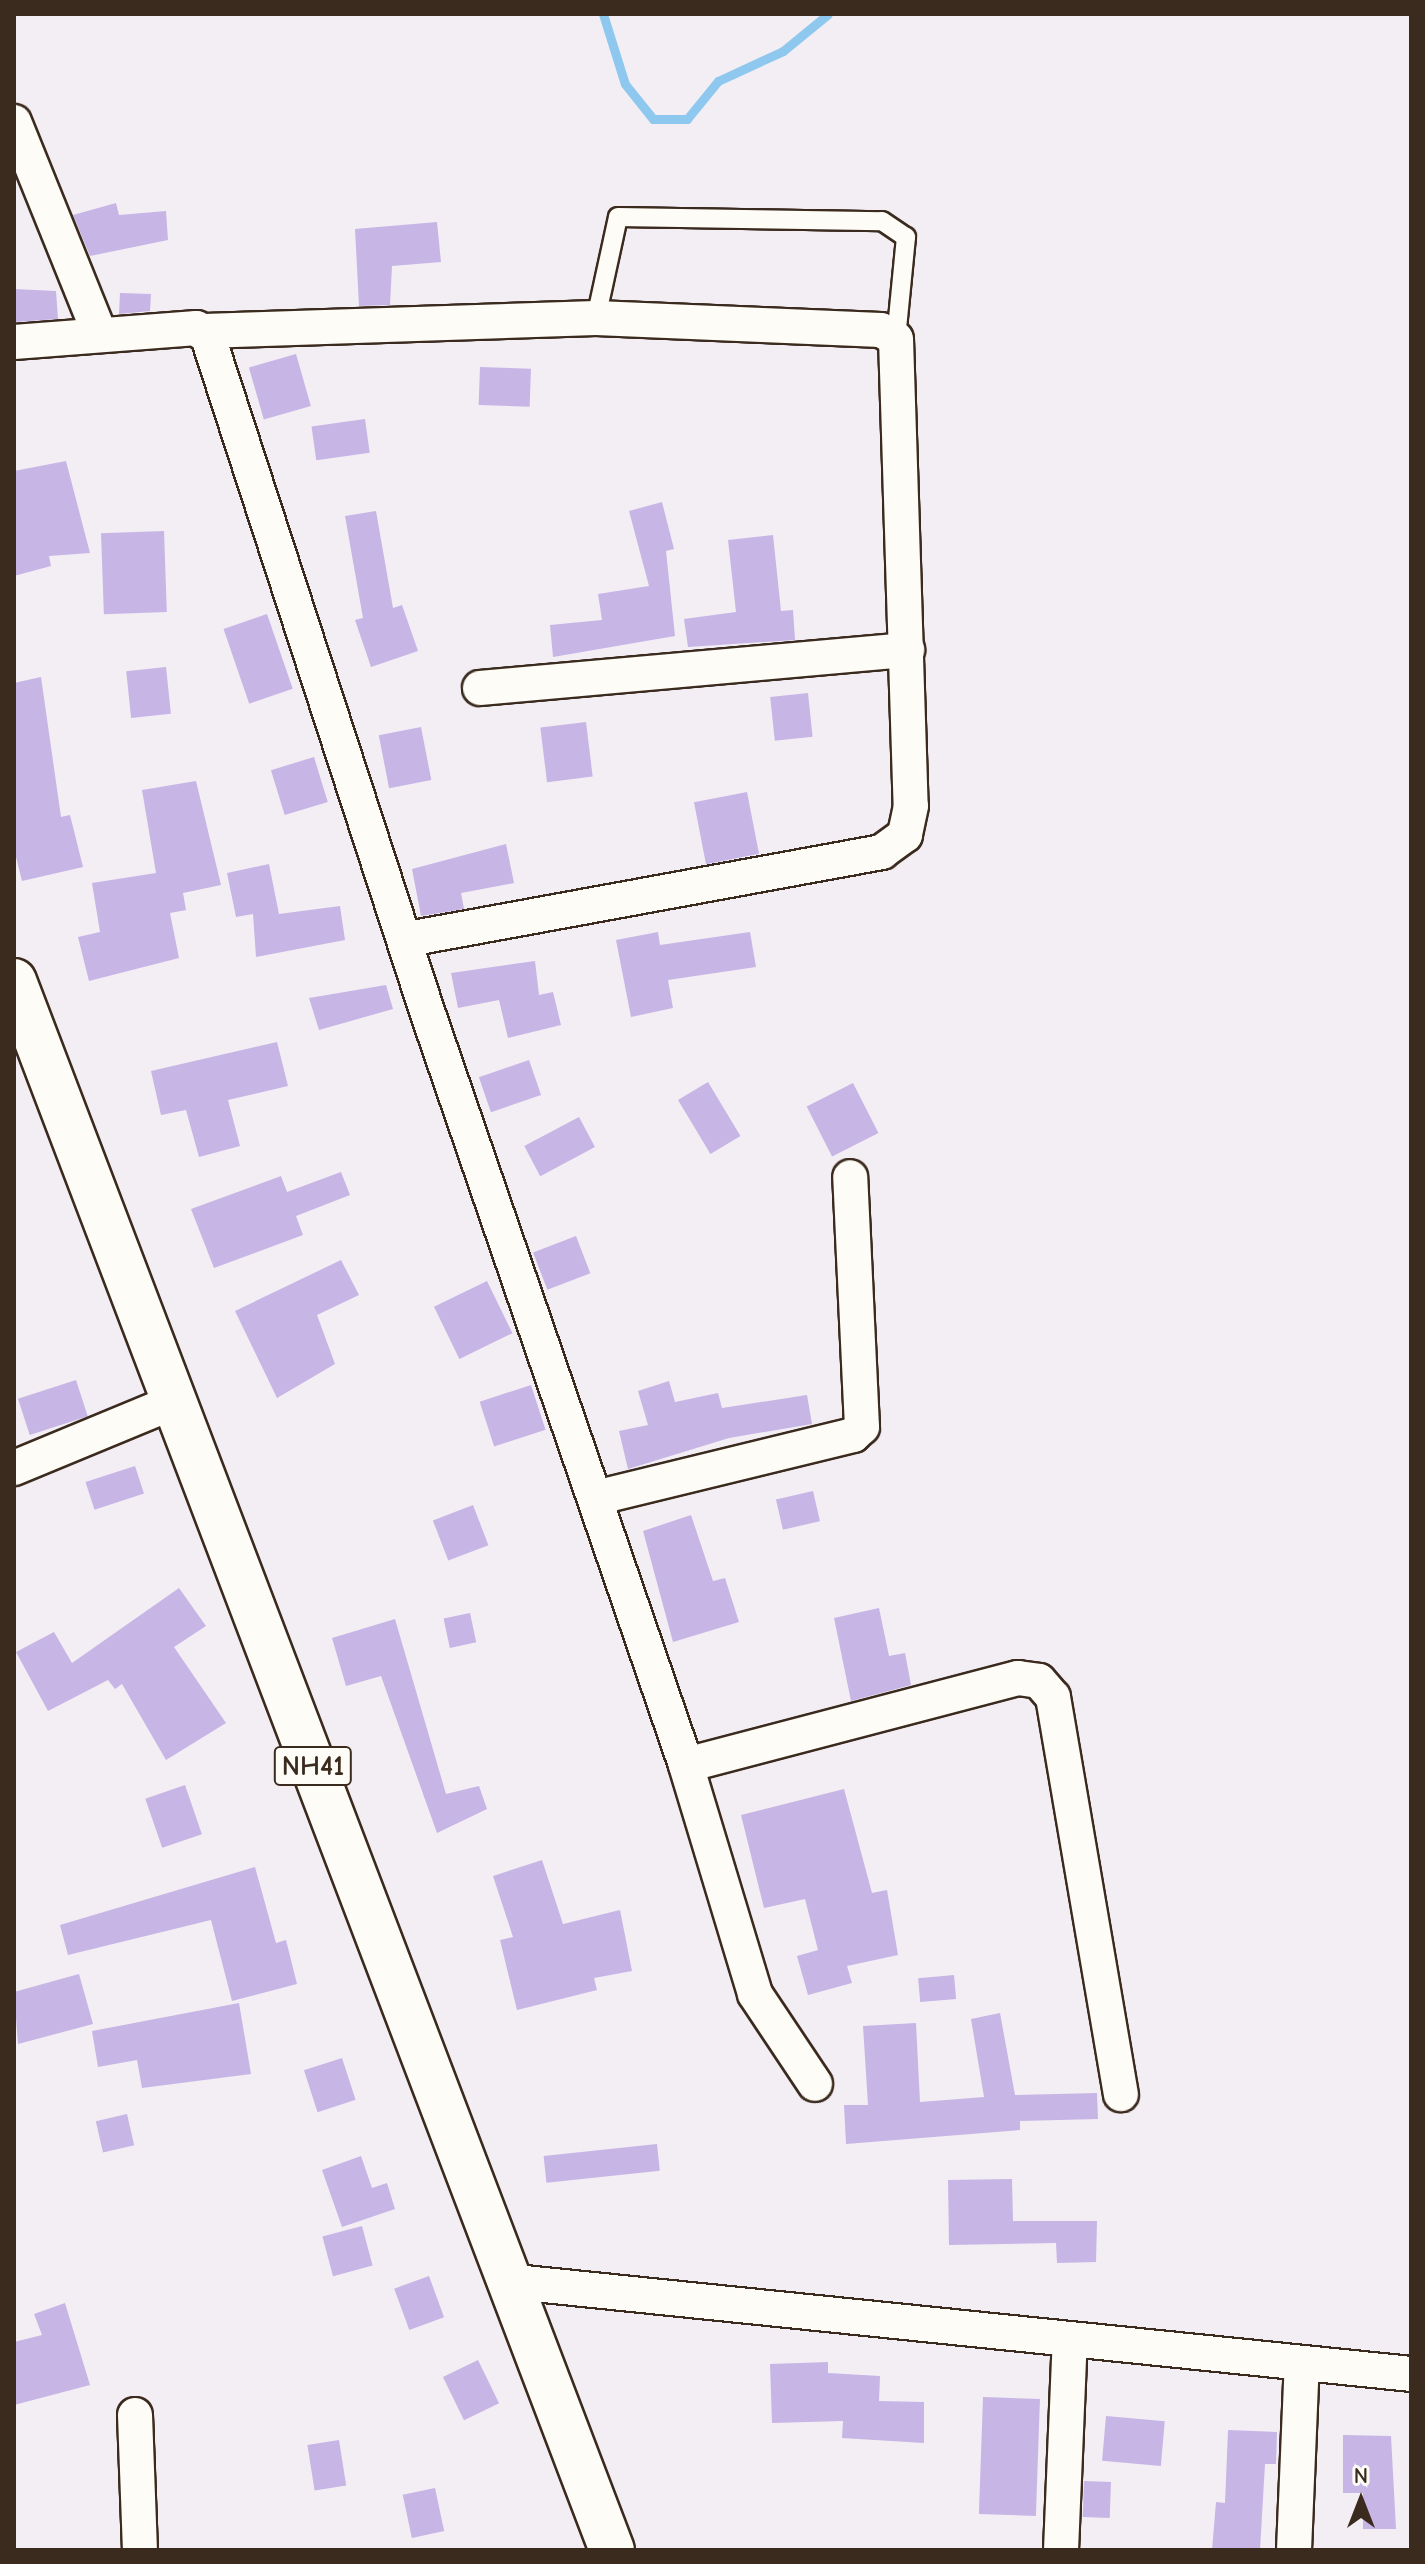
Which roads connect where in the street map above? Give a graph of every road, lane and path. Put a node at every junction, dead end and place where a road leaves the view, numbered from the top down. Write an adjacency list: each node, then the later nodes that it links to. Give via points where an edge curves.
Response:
1 (14, 122): 4 (street)
2 (596, 318): 3 (street); 5 (street, via 881,330); 5 (lane, via 618,217 882,221 906,237)
3 (204, 331): 4 (street); 9 (street)
4 (99, 332): 6 (street)
5 (896, 339): 7 (street)
6 (14, 342)
7 (907, 650): 8 (street); 9 (street, via 911,806 905,835 882,852)
8 (480, 688)
9 (404, 940): 14 (street)
10 (14, 981): 12 (highway, NH41)
11 (850, 1177): 14 (street, via 862,1427 853,1435)
12 (171, 1403): 13 (street); 18 (highway, NH41)
13 (14, 1468)
14 (595, 1498): 15 (street)
15 (686, 1765): 16 (street, via 755,1994); 17 (street, via 1018,1678 1039,1681 1053,1697)
16 (815, 2084)
17 (1121, 2094)
18 (515, 2282): 19 (street); 24 (highway, NH41)
19 (1070, 2339): 20 (street); 25 (street)
20 (1302, 2363): 21 (street); 26 (street)
21 (1411, 2374)
22 (135, 2415): 23 (street)
23 (140, 2550)
24 (612, 2550)
25 (1061, 2550)
26 (1294, 2550)

